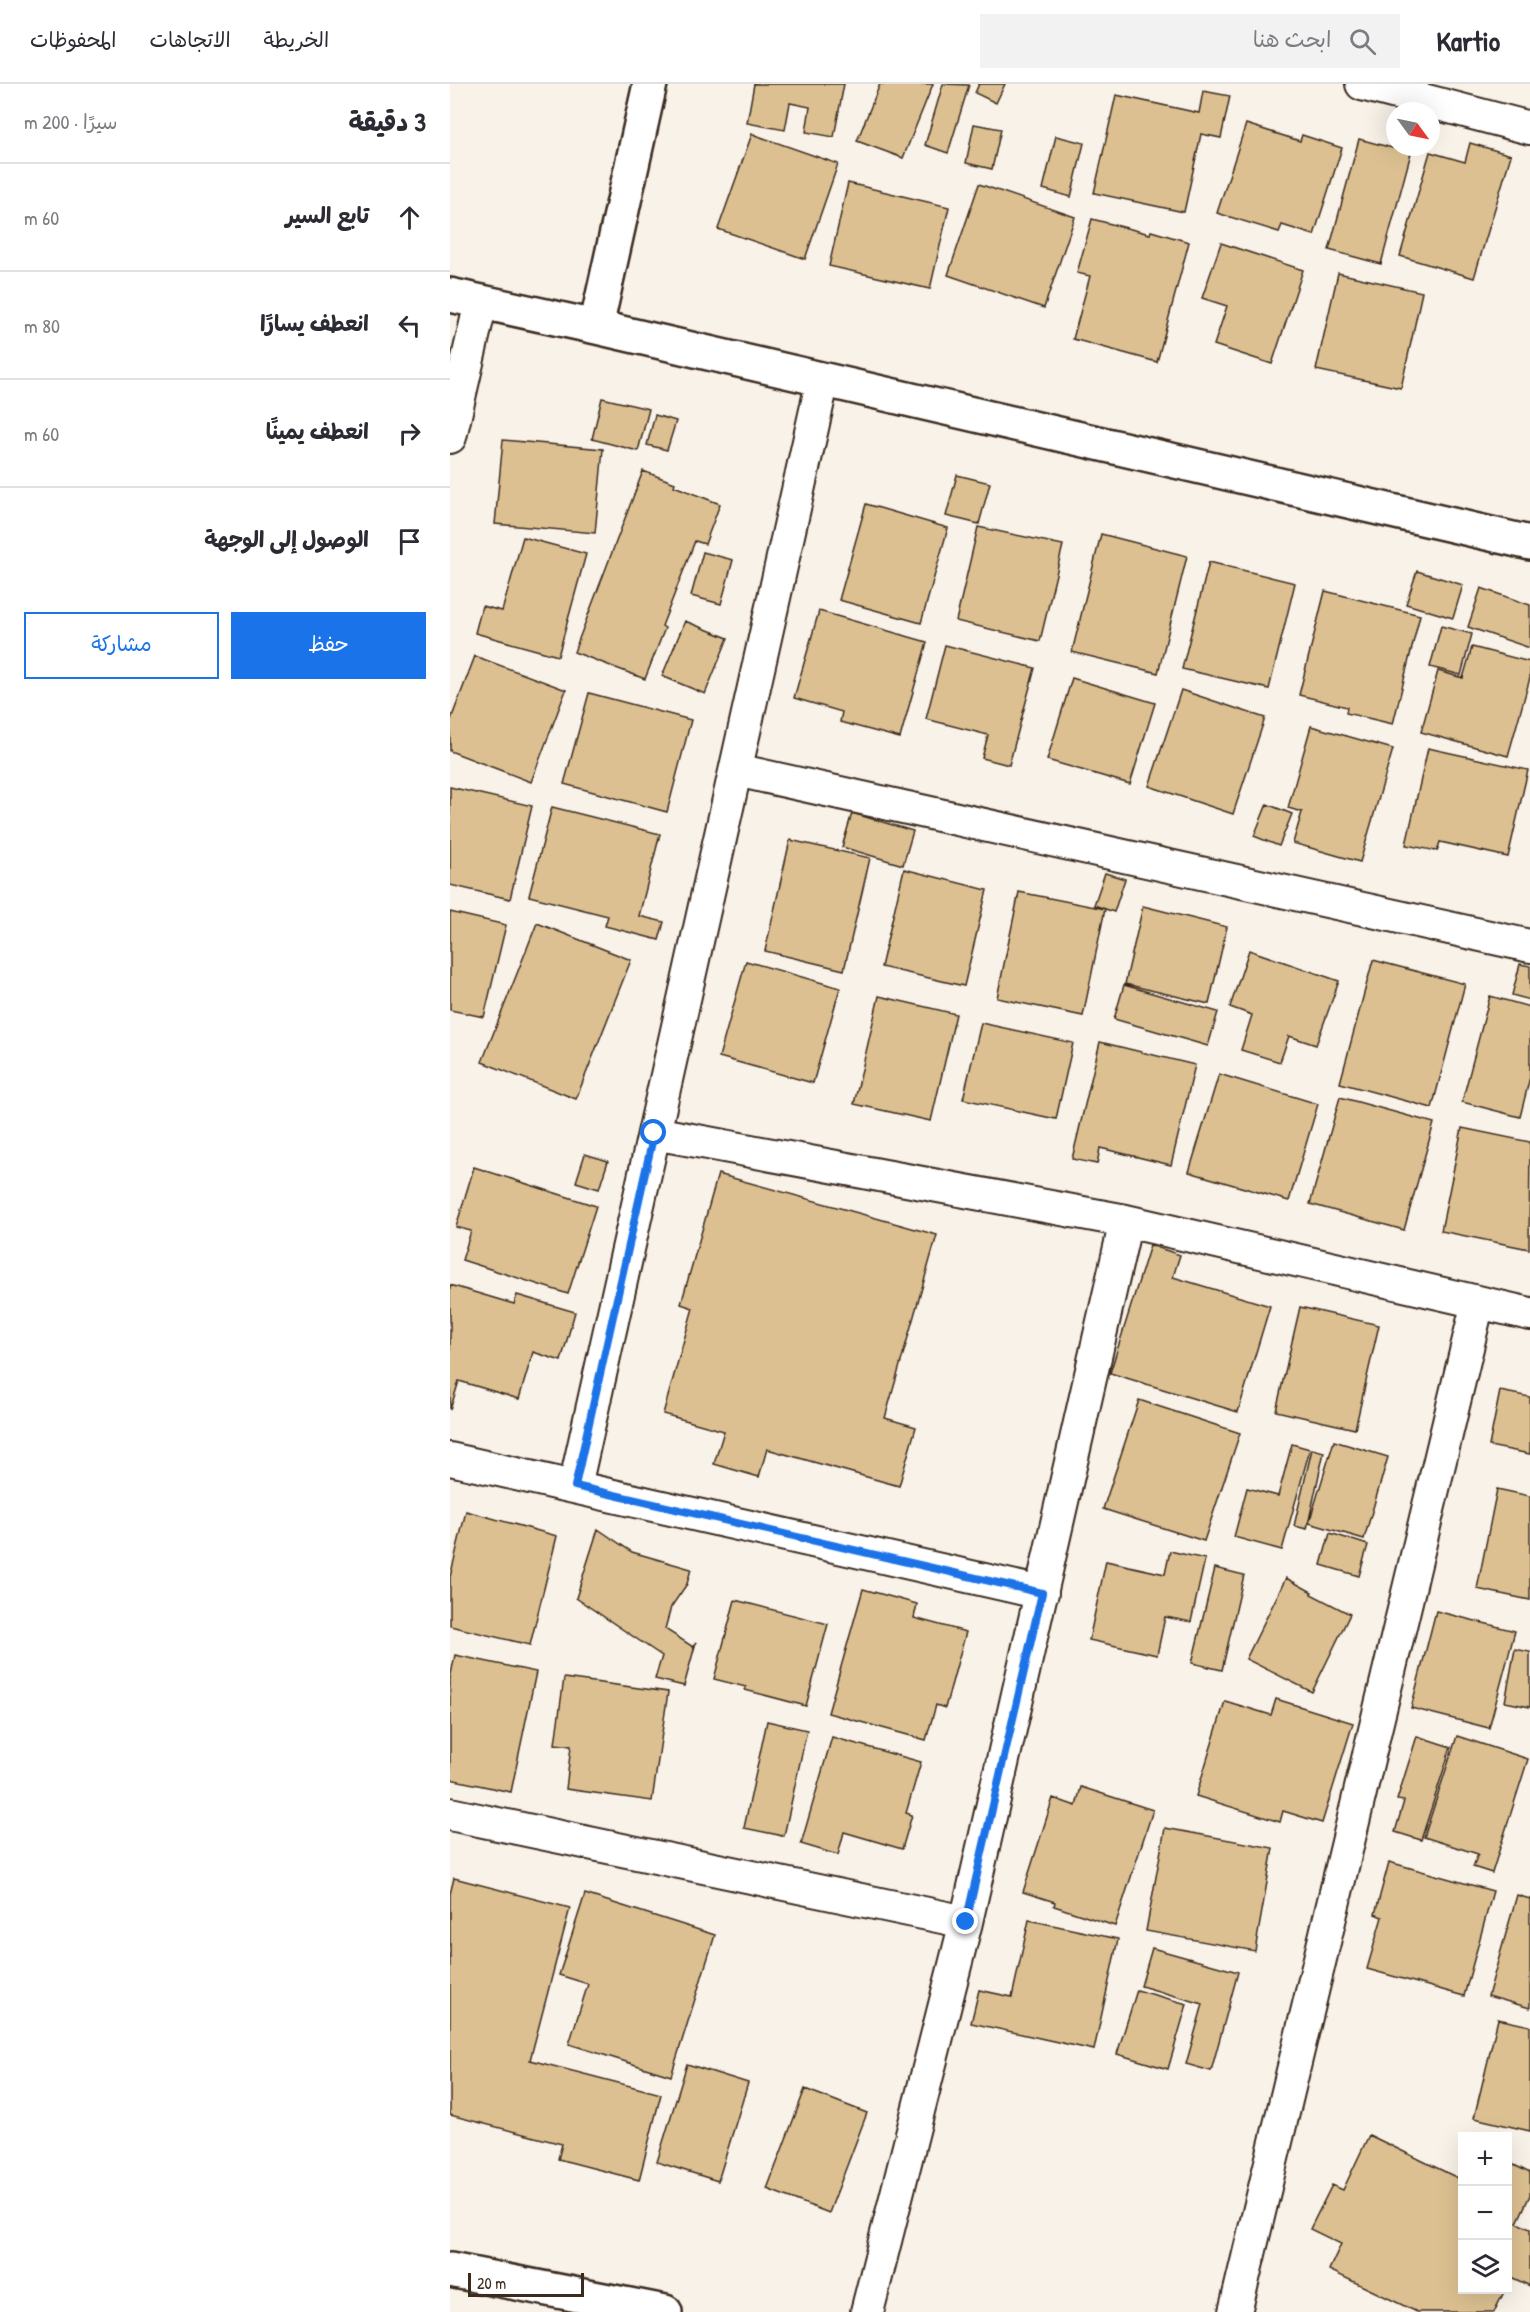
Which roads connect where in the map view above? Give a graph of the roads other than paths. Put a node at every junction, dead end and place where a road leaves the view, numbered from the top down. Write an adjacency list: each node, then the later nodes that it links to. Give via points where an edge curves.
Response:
1 (650, 84): 5 (street)
2 (1362, 84): 3 (street)
3 (1530, 128)
4 (465, 298): 5 (street); 7 (street)
5 (596, 327): 6 (street)
6 (823, 379): 8 (street); 9 (street)
7 (450, 437)
8 (1530, 543)
9 (735, 770): 10 (street); 11 (street)
10 (1530, 946)
11 (654, 1133): 12 (street); 16 (street)
12 (1126, 1221): 13 (street); 17 (street)
13 (1478, 1302): 14 (street); 23 (street)
14 (1530, 1314)
15 (450, 1459): 16 (street)
16 (575, 1486): 17 (street)
17 (1042, 1593): 19 (street)
18 (450, 1814): 19 (street)
19 (966, 1922): 22 (street)
20 (450, 2270): 21 (street)
21 (665, 2312)
22 (867, 2312)
23 (1235, 2312)

